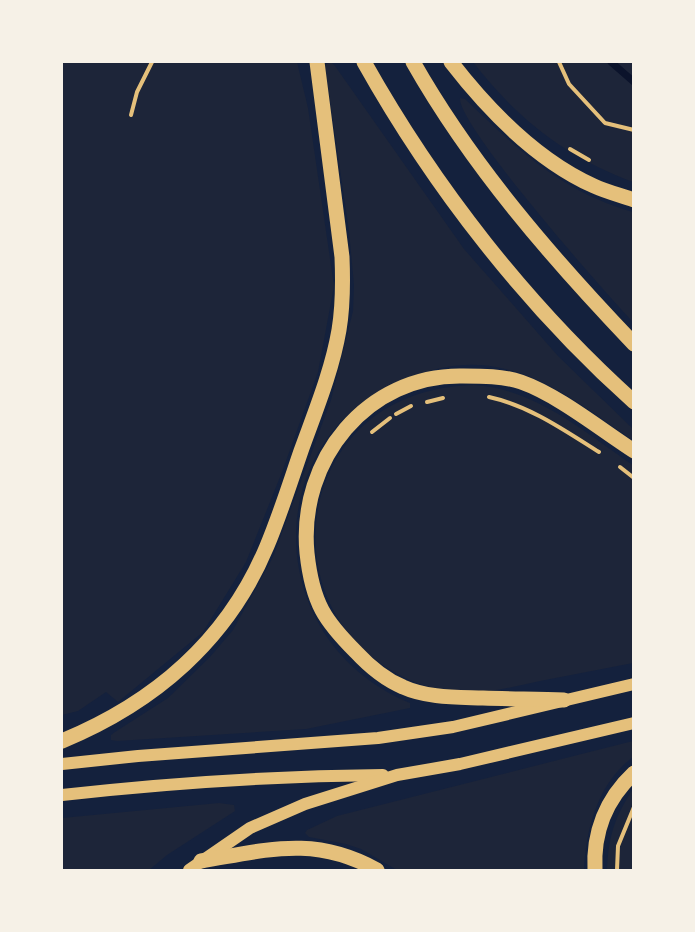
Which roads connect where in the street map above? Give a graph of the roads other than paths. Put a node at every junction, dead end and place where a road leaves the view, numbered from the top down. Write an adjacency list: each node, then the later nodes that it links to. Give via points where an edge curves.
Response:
1 (317, 62): 12 (main road, via 342,257 341,310 331,363 267,546 224,621 198,652 134,704)
2 (364, 62): 7 (main road, via 432,170 479,235 544,312)
3 (413, 62): 6 (main road, via 515,209 574,282)
4 (451, 62): 5 (main road, via 508,127 551,161 593,186)
5 (633, 200)
6 (633, 344)
7 (633, 402)
8 (633, 451): 10 (main road, via 555,399 521,382 449,375 414,383 380,398 356,417 333,444 318,474 309,506 309,575 322,610 372,669 403,688 438,696)
9 (633, 684): 10 (main road)
10 (564, 700): 13 (main road, via 453,727 378,738)
11 (633, 723): 15 (main road)
12 (62, 741)
13 (62, 764)
14 (633, 773): 19 (main road, via 609,804 597,832)
15 (397, 775): 16 (main road, via 283,776); 17 (main road, via 305,804 250,828)
16 (62, 795)
17 (195, 866): 18 (main road, via 282,848 325,849)
18 (377, 870)
19 (595, 870)

